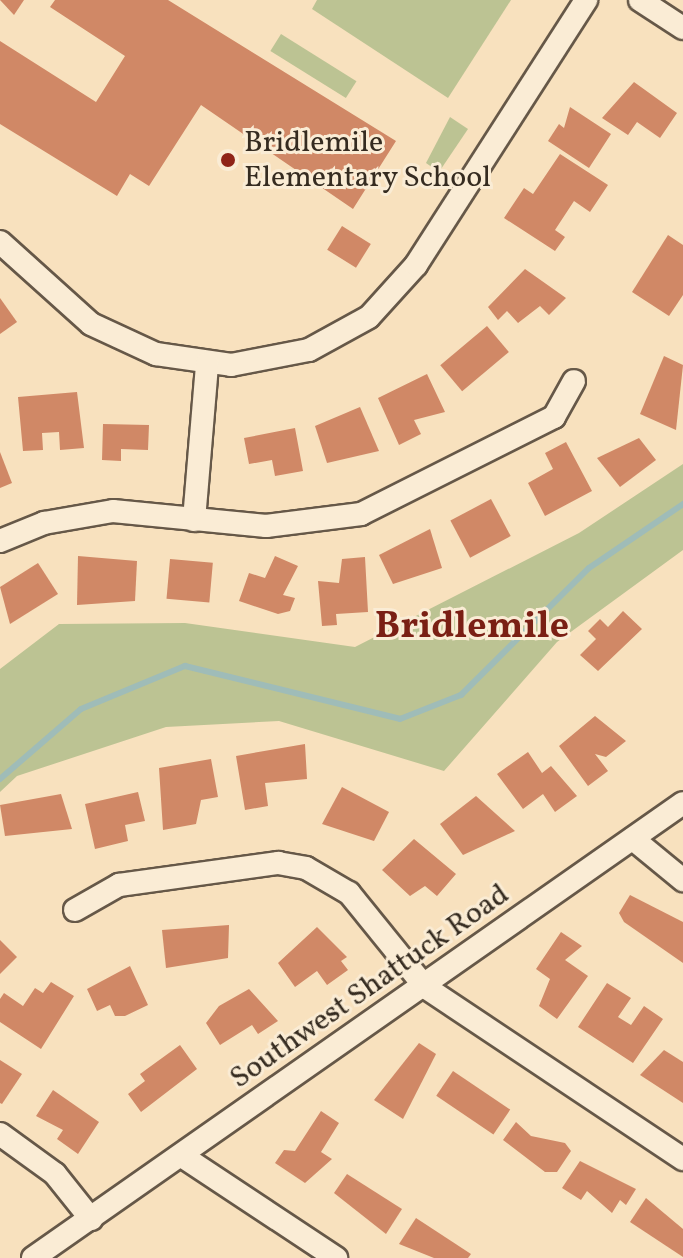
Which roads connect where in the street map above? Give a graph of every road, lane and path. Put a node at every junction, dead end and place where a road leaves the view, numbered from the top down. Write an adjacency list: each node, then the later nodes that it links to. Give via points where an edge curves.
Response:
1 (586, 0): 5 (street, via 431,245 385,303 352,328 285,359)
2 (640, 0): 3 (street)
3 (683, 28)
4 (0, 242): 5 (street, via 109,335)
5 (207, 364): 7 (street)
6 (574, 381): 7 (street, via 554,417 374,509 295,525)
7 (194, 520): 8 (street, via 113,511 44,523)
8 (0, 541)
9 (683, 803): 10 (street, Southwest Shattuck Road)
10 (633, 839): 11 (street); 13 (street, Southwest Shattuck Road)
11 (683, 880)
12 (75, 910): 13 (street, via 119,885 278,863 306,868 349,893)
13 (425, 987): 15 (street, Southwest Shattuck Road); 16 (street)
14 (0, 1134): 17 (street, via 55,1174)
15 (182, 1156): 17 (street, Southwest Shattuck Road); 19 (street)
16 (683, 1159)
17 (91, 1219): 18 (street, Southwest Shattuck Road)
18 (33, 1258)
19 (336, 1258)

